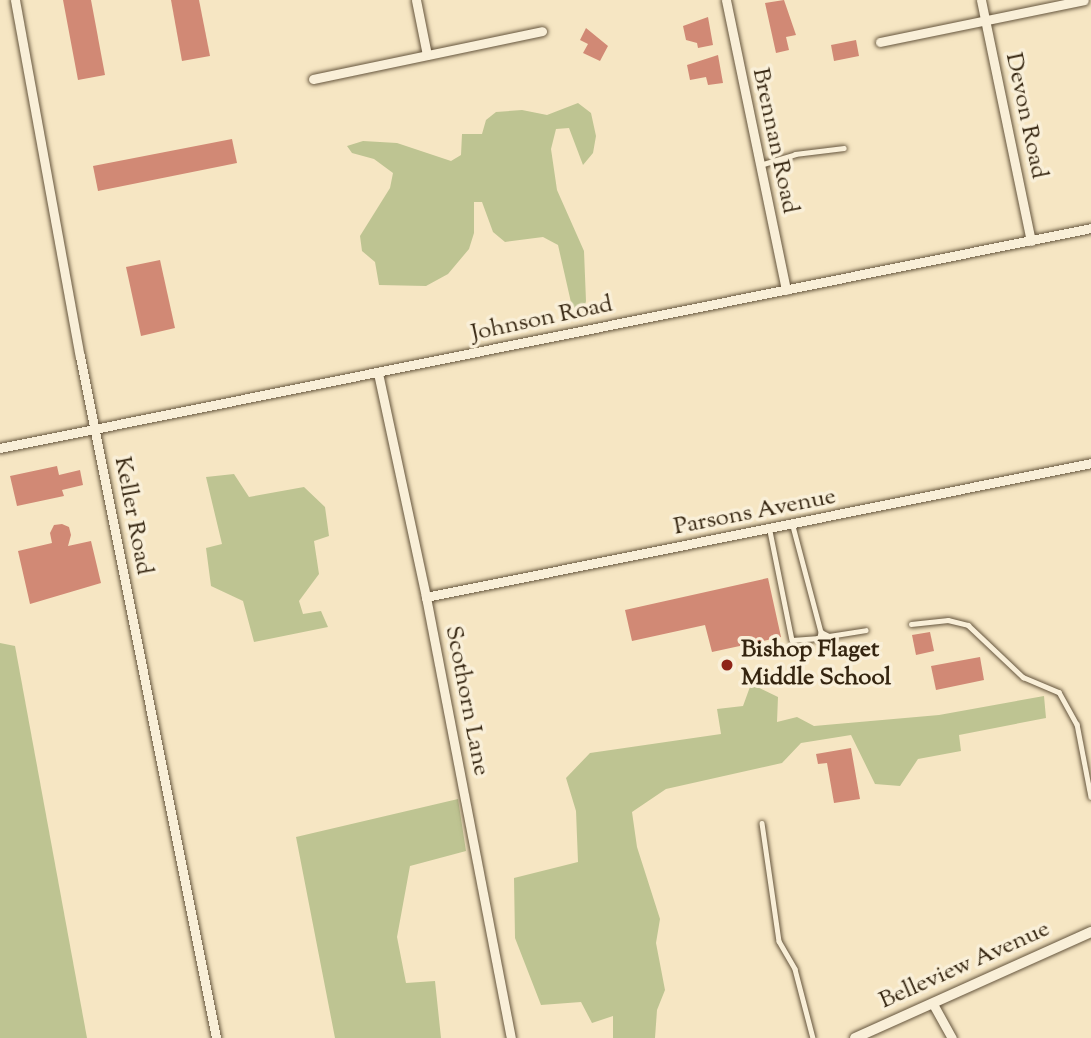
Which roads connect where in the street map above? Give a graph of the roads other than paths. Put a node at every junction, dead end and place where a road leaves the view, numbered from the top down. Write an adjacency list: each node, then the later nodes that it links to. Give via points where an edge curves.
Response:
1 (15, 0): 17 (street, Keller Road)
2 (416, 0): 9 (street)
3 (726, 0): 12 (street, Brennan Road)
4 (981, 0): 6 (street, Devon Road)
5 (1084, 0): 6 (street)
6 (985, 20): 8 (street); 14 (street, Devon Road)
7 (542, 31): 9 (street)
8 (880, 42)
9 (427, 55): 10 (street)
10 (313, 79)
11 (844, 148): 12 (lane, via 795,154)
12 (759, 165): 15 (street, Brennan Road)
13 (1091, 228): 14 (street, Johnson Road)
14 (1031, 241): 15 (street, Johnson Road)
15 (786, 290): 16 (street, Johnson Road)
16 (378, 373): 17 (street, Johnson Road); 22 (street, Scothorn Lane)
17 (95, 430): 18 (street, Johnson Road); 30 (street, Keller Road)
18 (0, 448)
19 (1091, 463): 20 (street, Parsons Avenue)
20 (793, 526): 21 (street, Parsons Avenue); 25 (lane)
21 (771, 531): 22 (street, Parsons Avenue); 25 (lane, via 792,640 819,638)
22 (426, 597): 31 (street, Scothorn Lane)
23 (911, 624): 26 (lane, via 948,620 968,625 1023,677 1059,692 1077,724)
24 (866, 630): 25 (lane, via 829,636)
25 (821, 632)
26 (1091, 797)
27 (762, 822): 32 (lane, via 779,941 795,969)
28 (1091, 932): 29 (street, Belleview Avenue)
29 (933, 1004): 33 (street, Belleview Avenue); 34 (street)
30 (216, 1038)
31 (511, 1038)
32 (813, 1038)
33 (855, 1038)
34 (952, 1038)

